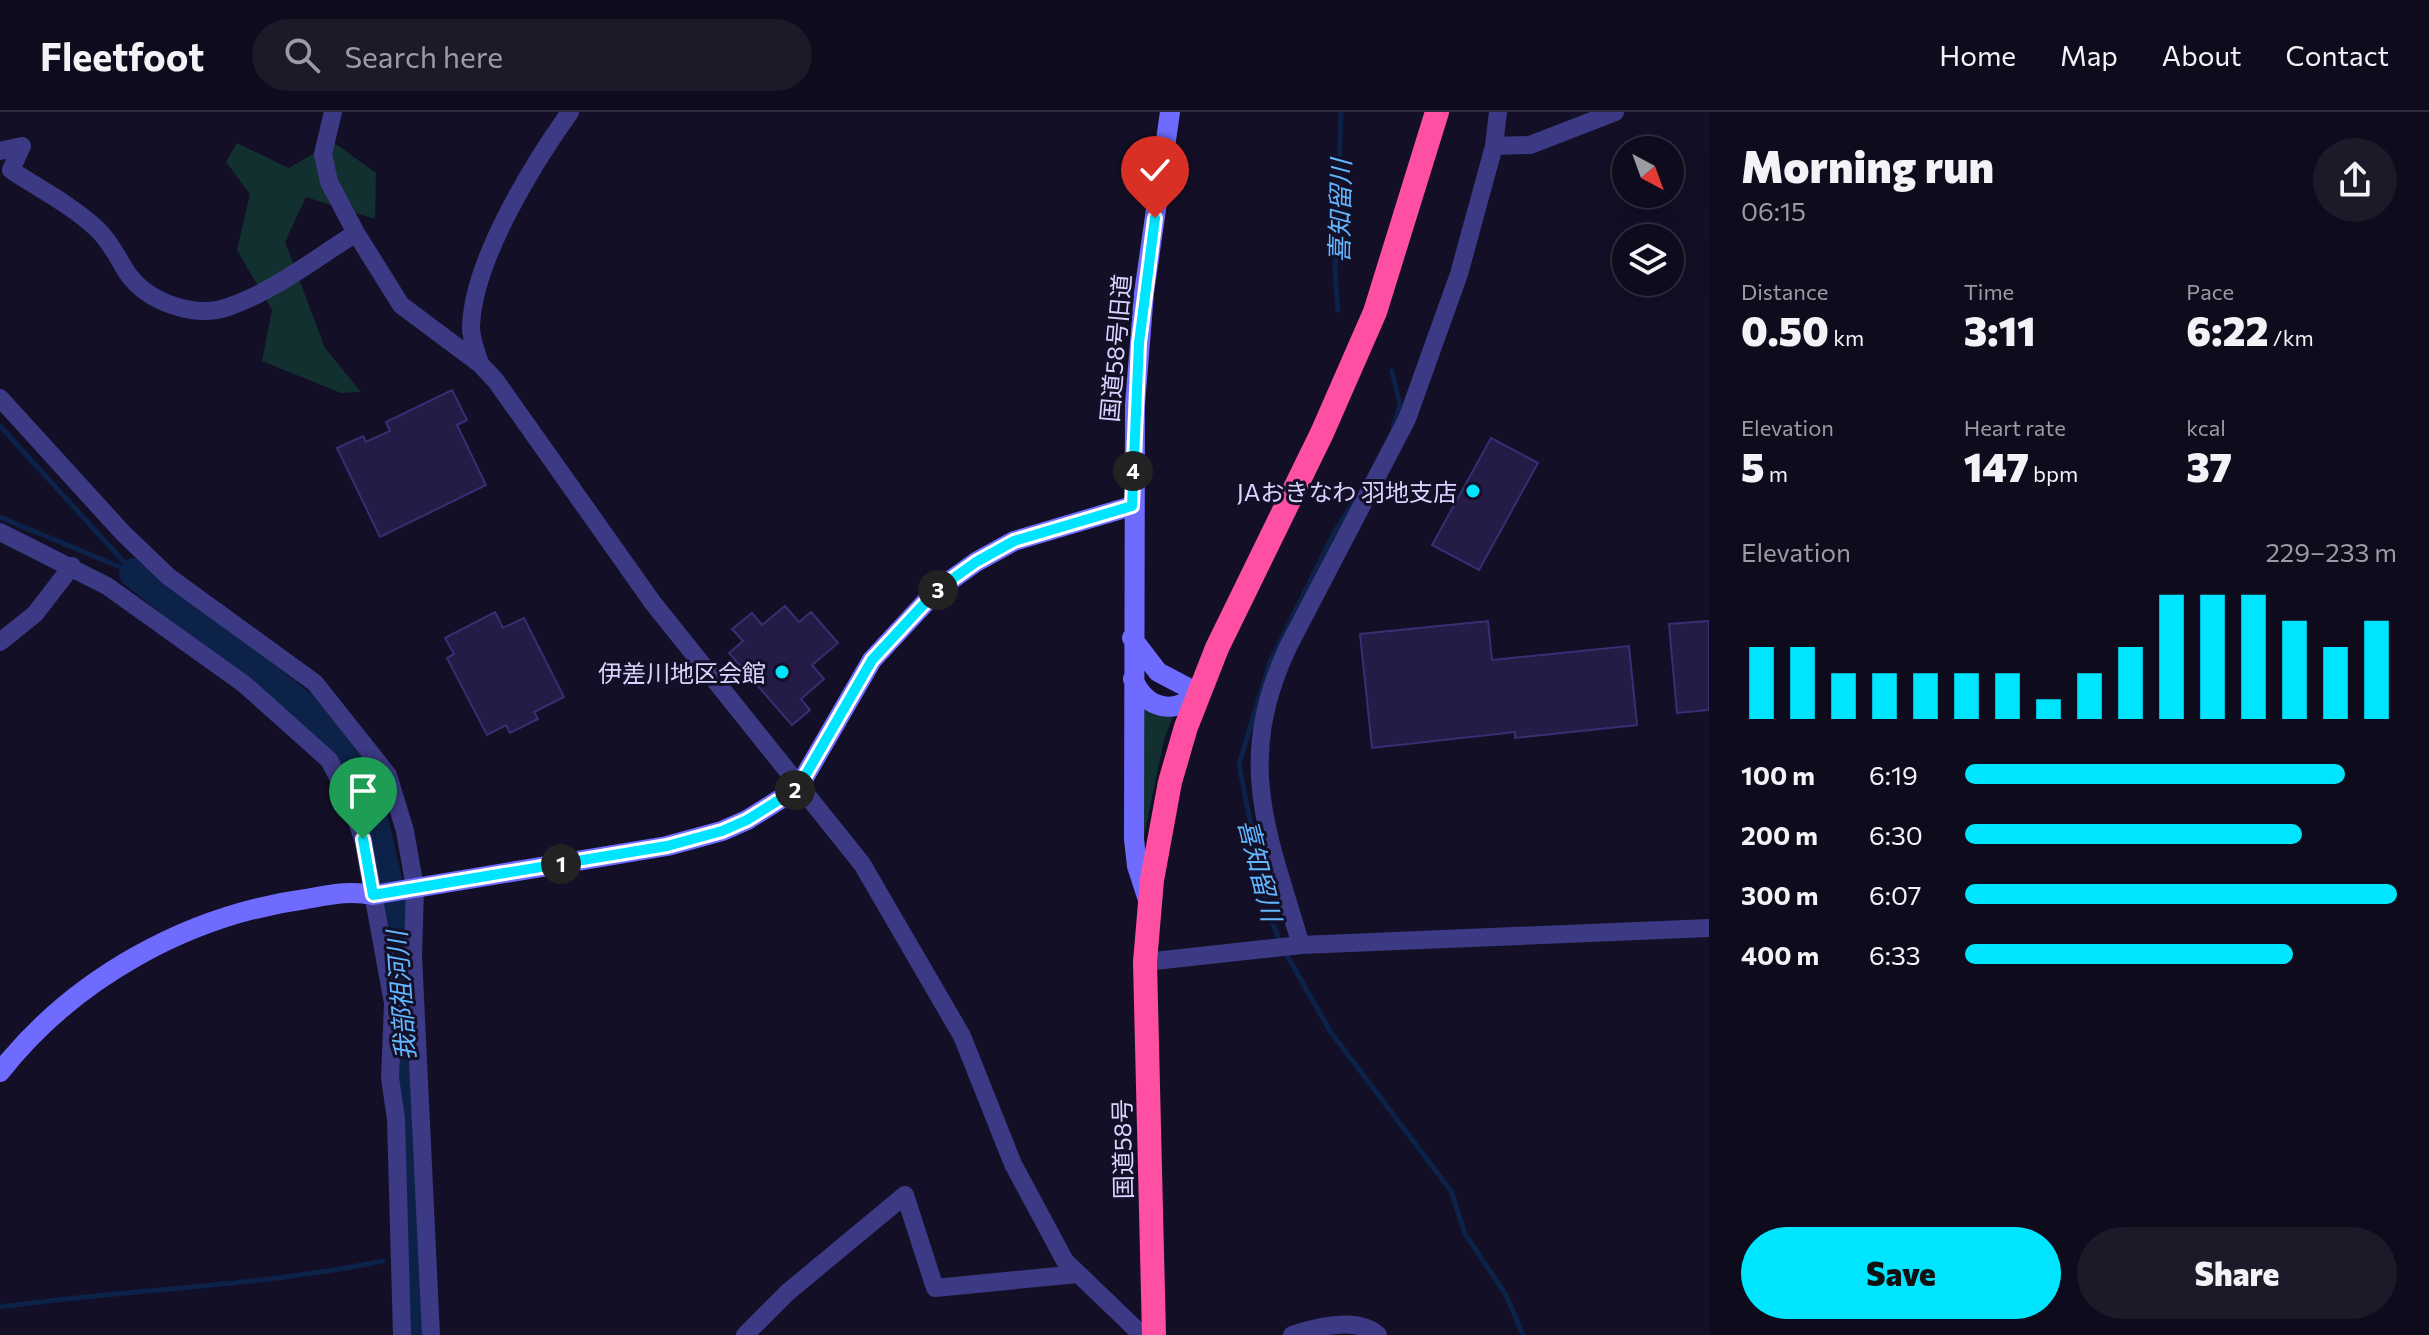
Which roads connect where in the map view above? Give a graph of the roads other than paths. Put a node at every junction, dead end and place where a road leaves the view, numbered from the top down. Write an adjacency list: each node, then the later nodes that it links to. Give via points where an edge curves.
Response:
1 (333, 112): 12 (street, via 323,154 329,182)
2 (570, 112): 13 (street, via 533,164 495,241 471,329)
3 (1170, 112): 15 (street, 国道58号旧道, via 1140,331)
4 (1427, 112): 8 (highway)
5 (1437, 112): 8 (highway)
6 (1498, 112): 9 (street)
7 (1615, 112): 9 (street, via 1530,145)
8 (1426, 140): 21 (highway, 国道58号, via 1375,312)
9 (1494, 146): 27 (street, via 1456,286 1407,419 1274,676 1260,730 1259,788 1266,829)
10 (2, 151): 11 (street, via 22,146)
11 (5, 176): 12 (street, via 95,227 130,277 159,301 191,309 225,309)
12 (356, 233): 13 (street, via 401,305)
13 (480, 364): 22 (street, via 653,603)
14 (0, 398): 23 (street, via 169,577 315,683 358,734 388,775 405,831)
15 (1132, 506): 18 (street, 国道58号旧道); 22 (street, via 1014,541 937,590 872,660)
16 (0, 532): 17 (street)
17 (72, 566): 19 (street, via 35,614); 24 (street, via 244,684 329,760 349,798)
18 (1132, 638): 20 (street, 国道58号旧道); 21 (street, via 1158,672)
19 (0, 642)
20 (1132, 678): 21 (street, via 1146,699 1163,707 1179,707); 25 (street, 国道58号旧道, via 1134,839)
21 (1198, 693): 25 (highway, 国道58号, via 1167,796)
22 (798, 788): 23 (street, via 722,831 667,846); 30 (street, via 862,864 890,909 962,1036 1040,1219)
23 (410, 889): 24 (street); 32 (street)
24 (375, 894): 29 (street, via 281,902 171,939 87,987 28,1036); 31 (street, via 393,1003 390,1078 396,1119)
25 (1150, 903): 28 (highway, 国道58号)
26 (1709, 928): 27 (street)
27 (1297, 945): 28 (street)
28 (1145, 962): 35 (highway, 国道58号)
29 (0, 1072)
30 (1078, 1274): 33 (street, via 935,1288 905,1195 788,1292); 34 (street)
31 (402, 1335)
32 (431, 1335)
33 (745, 1335)
34 (1142, 1335)
35 (1154, 1335)
36 (1292, 1335): 37 (street, via 1342,1325)
37 (1378, 1335)

